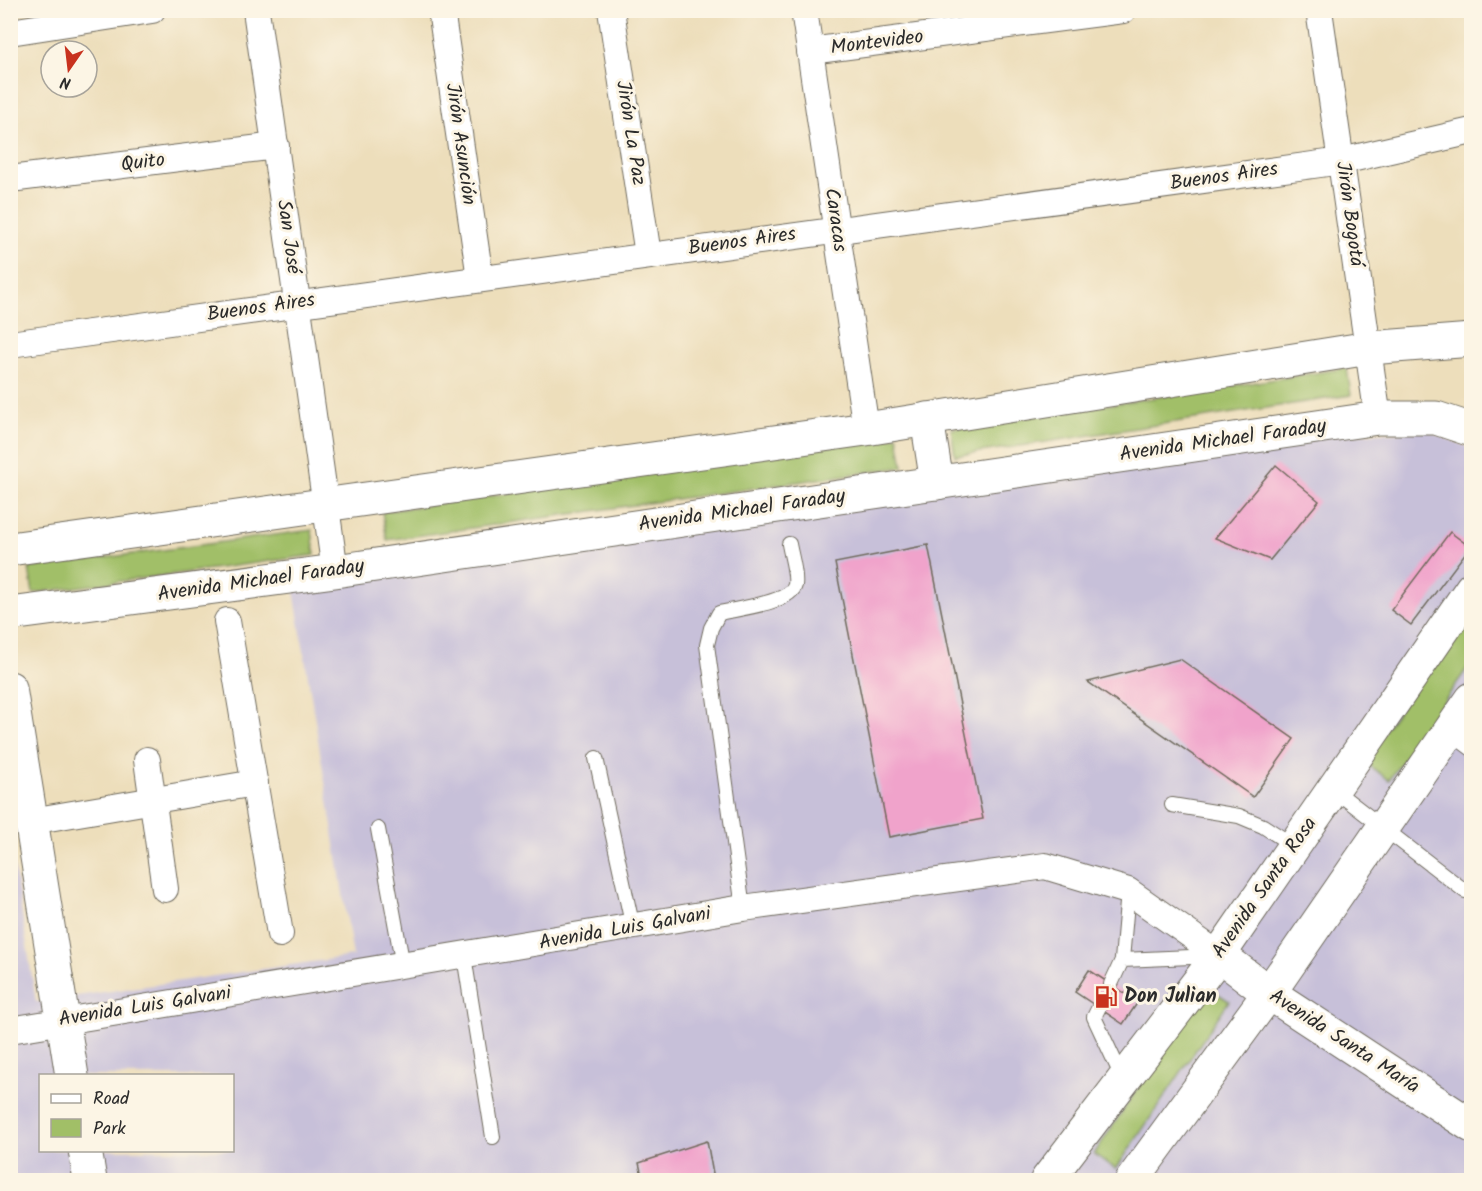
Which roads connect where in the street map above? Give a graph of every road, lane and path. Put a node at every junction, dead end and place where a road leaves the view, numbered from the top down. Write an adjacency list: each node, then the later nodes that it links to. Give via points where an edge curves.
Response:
1 (153, 10): 8 (street)
2 (256, 10): 13 (street, San José)
3 (441, 10): 18 (street, Jirón Asunción)
4 (611, 10): 17 (street, Jirón La Paz)
5 (804, 10): 11 (street, Caracas)
6 (1123, 10): 9 (street, Montevideo)
7 (1319, 10): 14 (street, Jirón Bogotá)
8 (93, 15): 10 (street)
9 (1001, 18): 11 (street, Montevideo)
10 (10, 32)
11 (810, 51): 16 (street, Caracas)
12 (1472, 130): 14 (street, Buenos Aires)
13 (276, 147): 15 (street, Quito); 19 (street, San José)
14 (1342, 161): 16 (street, Buenos Aires); 22 (street, Jirón Bogotá)
15 (10, 179)
16 (836, 230): 17 (street, Buenos Aires); 25 (street, Caracas)
17 (648, 255): 18 (street, Buenos Aires)
18 (480, 278): 19 (street, Buenos Aires)
19 (298, 303): 21 (street, Buenos Aires); 28 (street, San José)
20 (1472, 340): 22 (street)
21 (10, 344)
22 (1369, 348): 23 (street, Jirón Bogotá); 24 (street)
23 (1378, 418): 26 (street, Avenida Michael Faraday, via 1436,418); 27 (street, Avenida Michael Faraday)
24 (927, 419): 25 (street); 27 (street)
25 (866, 429): 28 (street)
26 (1472, 430)
27 (937, 483): 31 (street, Avenida Michael Faraday)
28 (325, 506): 30 (street); 31 (street, San José)
29 (789, 544): 51 (lane, via 795,584 792,592 780,600 719,613 707,645)
30 (10, 549)
31 (335, 571): 33 (street, Avenida Michael Faraday)
32 (1472, 588): 41 (street, Avenida Santa Rosa)
33 (10, 614)
34 (227, 621): 40 (street)
35 (10, 688): 44 (street)
36 (1472, 699): 37 (street)
37 (1460, 740): 45 (street)
38 (596, 758): 52 (lane)
39 (147, 760): 42 (street)
40 (255, 783): 42 (street); 53 (street)
41 (1333, 789): 45 (lane); 47 (street, Avenida Santa Rosa)
42 (153, 801): 44 (street); 48 (street)
43 (1172, 805): 47 (lane, via 1239,816)
44 (31, 821): 61 (street)
45 (1382, 828): 50 (lane); 59 (street)
46 (378, 830): 57 (lane)
47 (1294, 846): 54 (street, Avenida Santa Rosa)
48 (165, 890)
49 (1128, 891): 51 (street, Avenida Luis Galvani, via 1045,866); 54 (street, Avenida Luis Galvani); 56 (lane)
50 (1465, 891)
51 (743, 908): 52 (street, Avenida Luis Galvani)
52 (633, 928): 55 (street, Avenida Luis Galvani)
53 (280, 934)
54 (1219, 955): 56 (lane); 59 (street, Avenida Santa María); 64 (street, Avenida Santa Rosa)
55 (465, 956): 57 (street, Avenida Luis Galvani); 66 (lane)
56 (1122, 960): 58 (lane)
57 (403, 966): 61 (street, Avenida Luis Galvani)
58 (1112, 984)
59 (1269, 993): 65 (street, Avenida Santa María); 70 (street)
60 (1099, 1007): 64 (lane, via 1094,1017)
61 (63, 1021): 62 (street, Avenida Luis Galvani); 63 (street)
62 (10, 1029)
63 (72, 1074)
64 (1123, 1079): 68 (street, Avenida Santa Rosa)
65 (1472, 1126)
66 (493, 1137)
67 (85, 1152): 69 (street)
68 (1056, 1177)
69 (90, 1180)
70 (1132, 1180)

